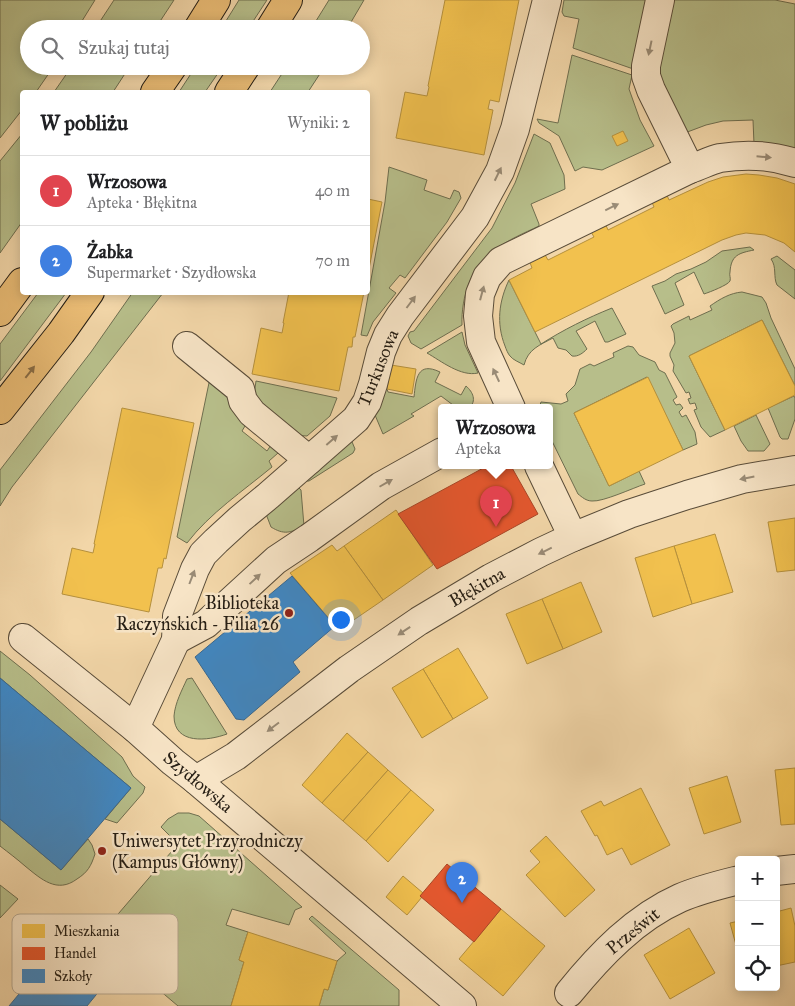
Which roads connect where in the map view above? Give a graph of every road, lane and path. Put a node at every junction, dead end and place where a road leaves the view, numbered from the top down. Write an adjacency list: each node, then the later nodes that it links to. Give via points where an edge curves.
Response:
1 (216, 0): 5 (main road)
2 (288, 0): 6 (main road)
3 (548, 0): 20 (street, Turkusowa, one-way to 3, via 356,419 367,402 388,335 475,217 500,171 518,120)
4 (660, 0): 12 (street, one-way to 12, via 646,76)
5 (204, 20)
6 (276, 20)
7 (167, 75): 9 (main road)
8 (240, 75): 10 (main road)
9 (156, 90)
10 (230, 90)
11 (795, 163): 12 (street, one-way to 11, via 719,158 742,156 782,158)
12 (690, 169): 17 (street, one-way to 12, via 481,342 480,294 487,277 501,261)
13 (20, 285): 15 (main road)
14 (88, 295): 18 (main road, one-way to 14)
15 (0, 312)
16 (187, 346): 20 (street, via 240,389 243,401 252,412)
17 (509, 404)
18 (0, 410)
19 (438, 454): 25 (street, one-way to 19, via 206,624 276,560 381,486)
20 (309, 460): 25 (street, Turkusowa, one-way to 20, via 177,616 203,554)
21 (540, 469): 23 (street)
22 (795, 470): 23 (street, Błękitna, one-way to 23, via 742,479 687,495)
23 (573, 537): 27 (street, Błękitna, one-way to 27, via 491,578 419,621 349,669 236,756)
24 (23, 638): 26 (street, Szydłowska)
25 (176, 640): 26 (street, Turkusowa)
26 (134, 728): 27 (street, Szydłowska)
27 (196, 780): 32 (street, Szydłowska)
28 (795, 869): 29 (street)
29 (780, 871)
30 (735, 881): 31 (street, Prześwit, via 680,898 640,921 590,967)
31 (569, 992)
32 (462, 1006)

